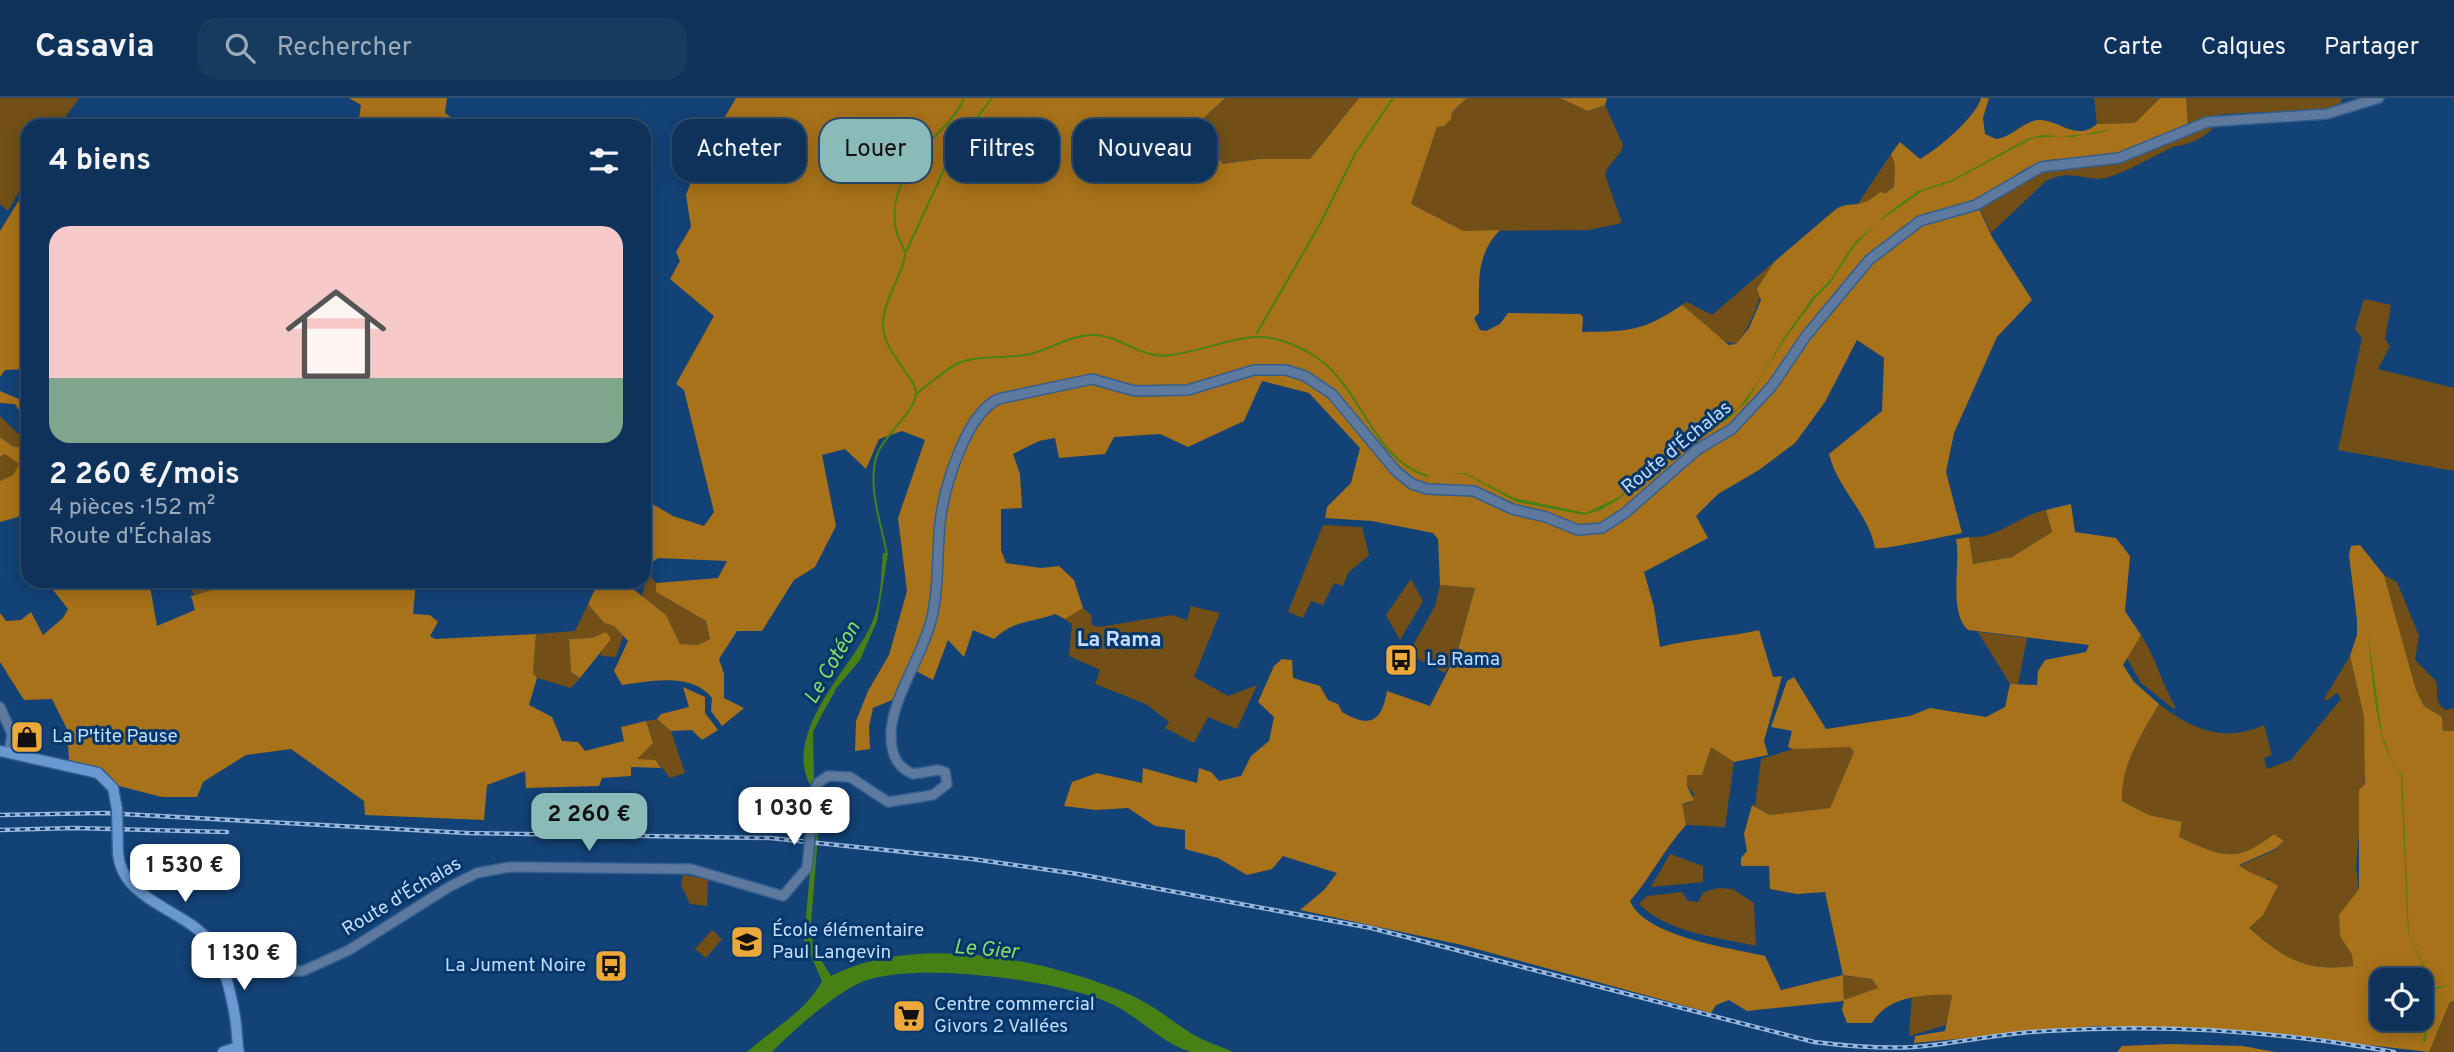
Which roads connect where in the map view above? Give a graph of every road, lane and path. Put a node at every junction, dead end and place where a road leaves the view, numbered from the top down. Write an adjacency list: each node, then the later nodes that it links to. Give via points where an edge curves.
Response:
1 (2379, 98): 4 (street, Route d'Échalas, bridge, via 2327,114 2199,124 2119,158 2041,167 1976,205 1912,226 1862,268 1772,386 1732,429 1698,449 1602,528 1572,529 1474,491 1416,487 1396,471 1332,394 1286,370 1254,370 1188,390 1142,391 1092,379 998,399 975,419 946,492 931,622 895,707 891,731 894,756 901,767 913,774 945,772 947,784 933,795 888,802 850,777 828,776 812,795 807,868 783,896 691,869 510,867 477,873 449,887 349,950 303,971)
2 (0, 707): 3 (street, via 12,734)
3 (5, 751): 4 (main road, bridge, via 98,774 113,788 118,853 126,878 209,940)
4 (221, 964): 5 (main road, via 234,1026)
5 (232, 1051)

